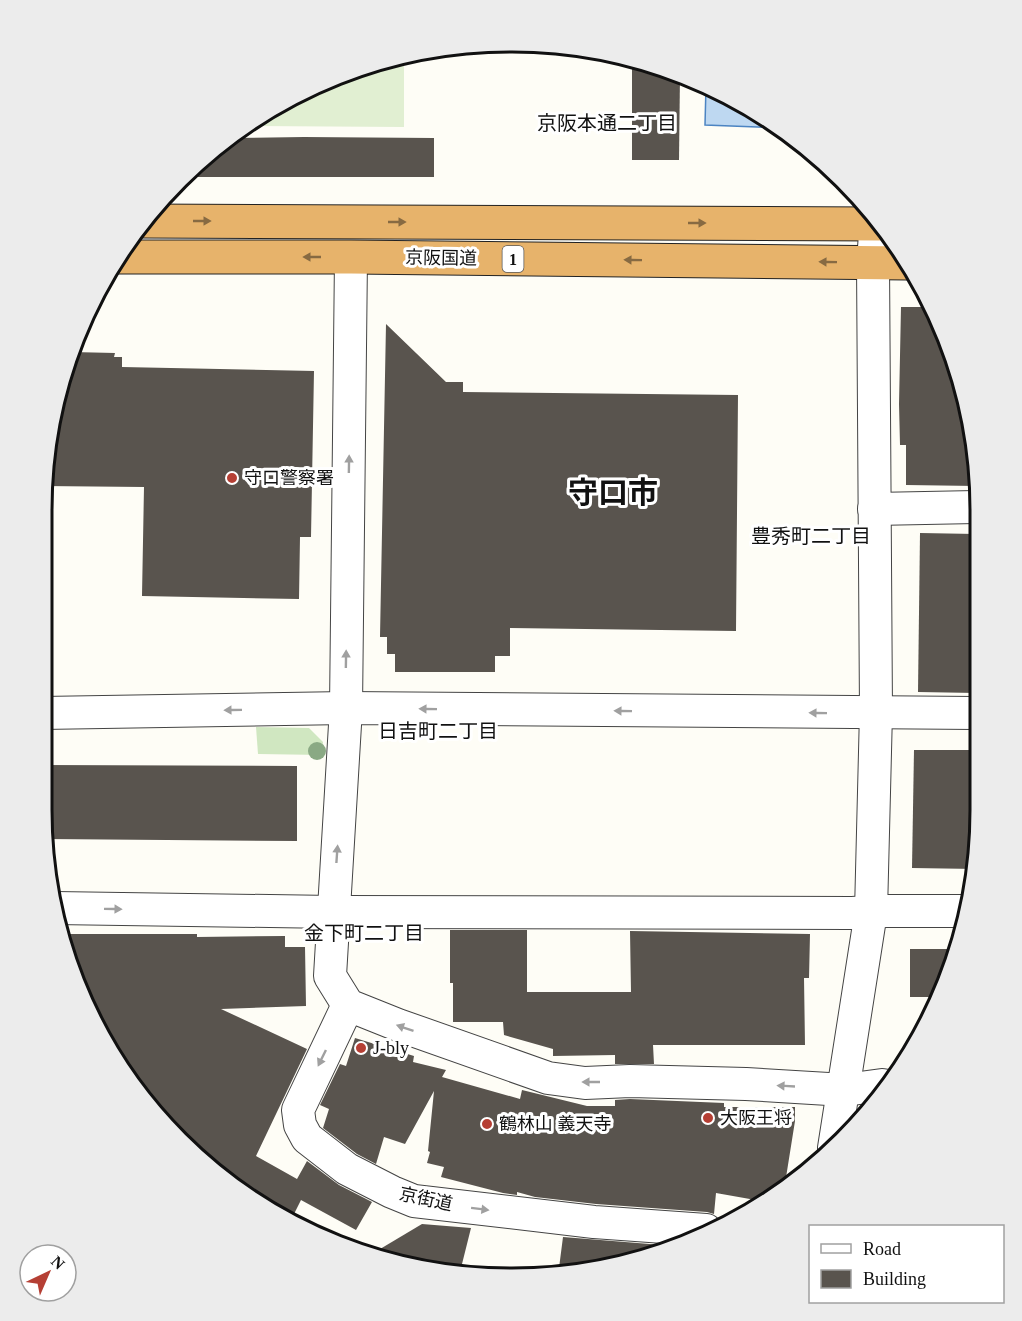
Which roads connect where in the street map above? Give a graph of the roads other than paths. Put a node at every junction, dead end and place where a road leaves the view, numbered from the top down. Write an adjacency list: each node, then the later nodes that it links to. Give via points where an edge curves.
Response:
1 (156, 221): 2 (highway, 京阪国道 / 1, one-way to 2)
2 (868, 223)
3 (876, 233): 6 (street)
4 (129, 257): 5 (highway, 京阪国道 / 1, one-way to 4)
5 (351, 257): 6 (highway, 京阪国道 / 1, one-way to 5); 10 (street, one-way to 5)
6 (873, 262): 7 (highway, 京阪国道 / 1); 9 (street)
7 (896, 263)
8 (970, 507): 9 (street)
9 (874, 509): 11 (street)
10 (346, 708): 11 (street, one-way to 10); 12 (street, one-way to 12); 16 (street, one-way to 10)
11 (876, 712): 13 (street); 17 (street)
12 (52, 713)
13 (970, 713)
14 (63, 908): 16 (street, one-way to 16)
15 (958, 911): 17 (street)
16 (333, 912): 17 (street); 18 (street, via 330,976)
17 (871, 912): 20 (street)
18 (348, 1005): 20 (street, one-way to 18, via 746,1084 585,1083 548,1078); 22 (street, 京街道, one-way to 22, via 298,1110 307,1138 347,1168 414,1201)
19 (877, 1086): 20 (street)
20 (845, 1090): 21 (street)
21 (837, 1132)
22 (696, 1229)

